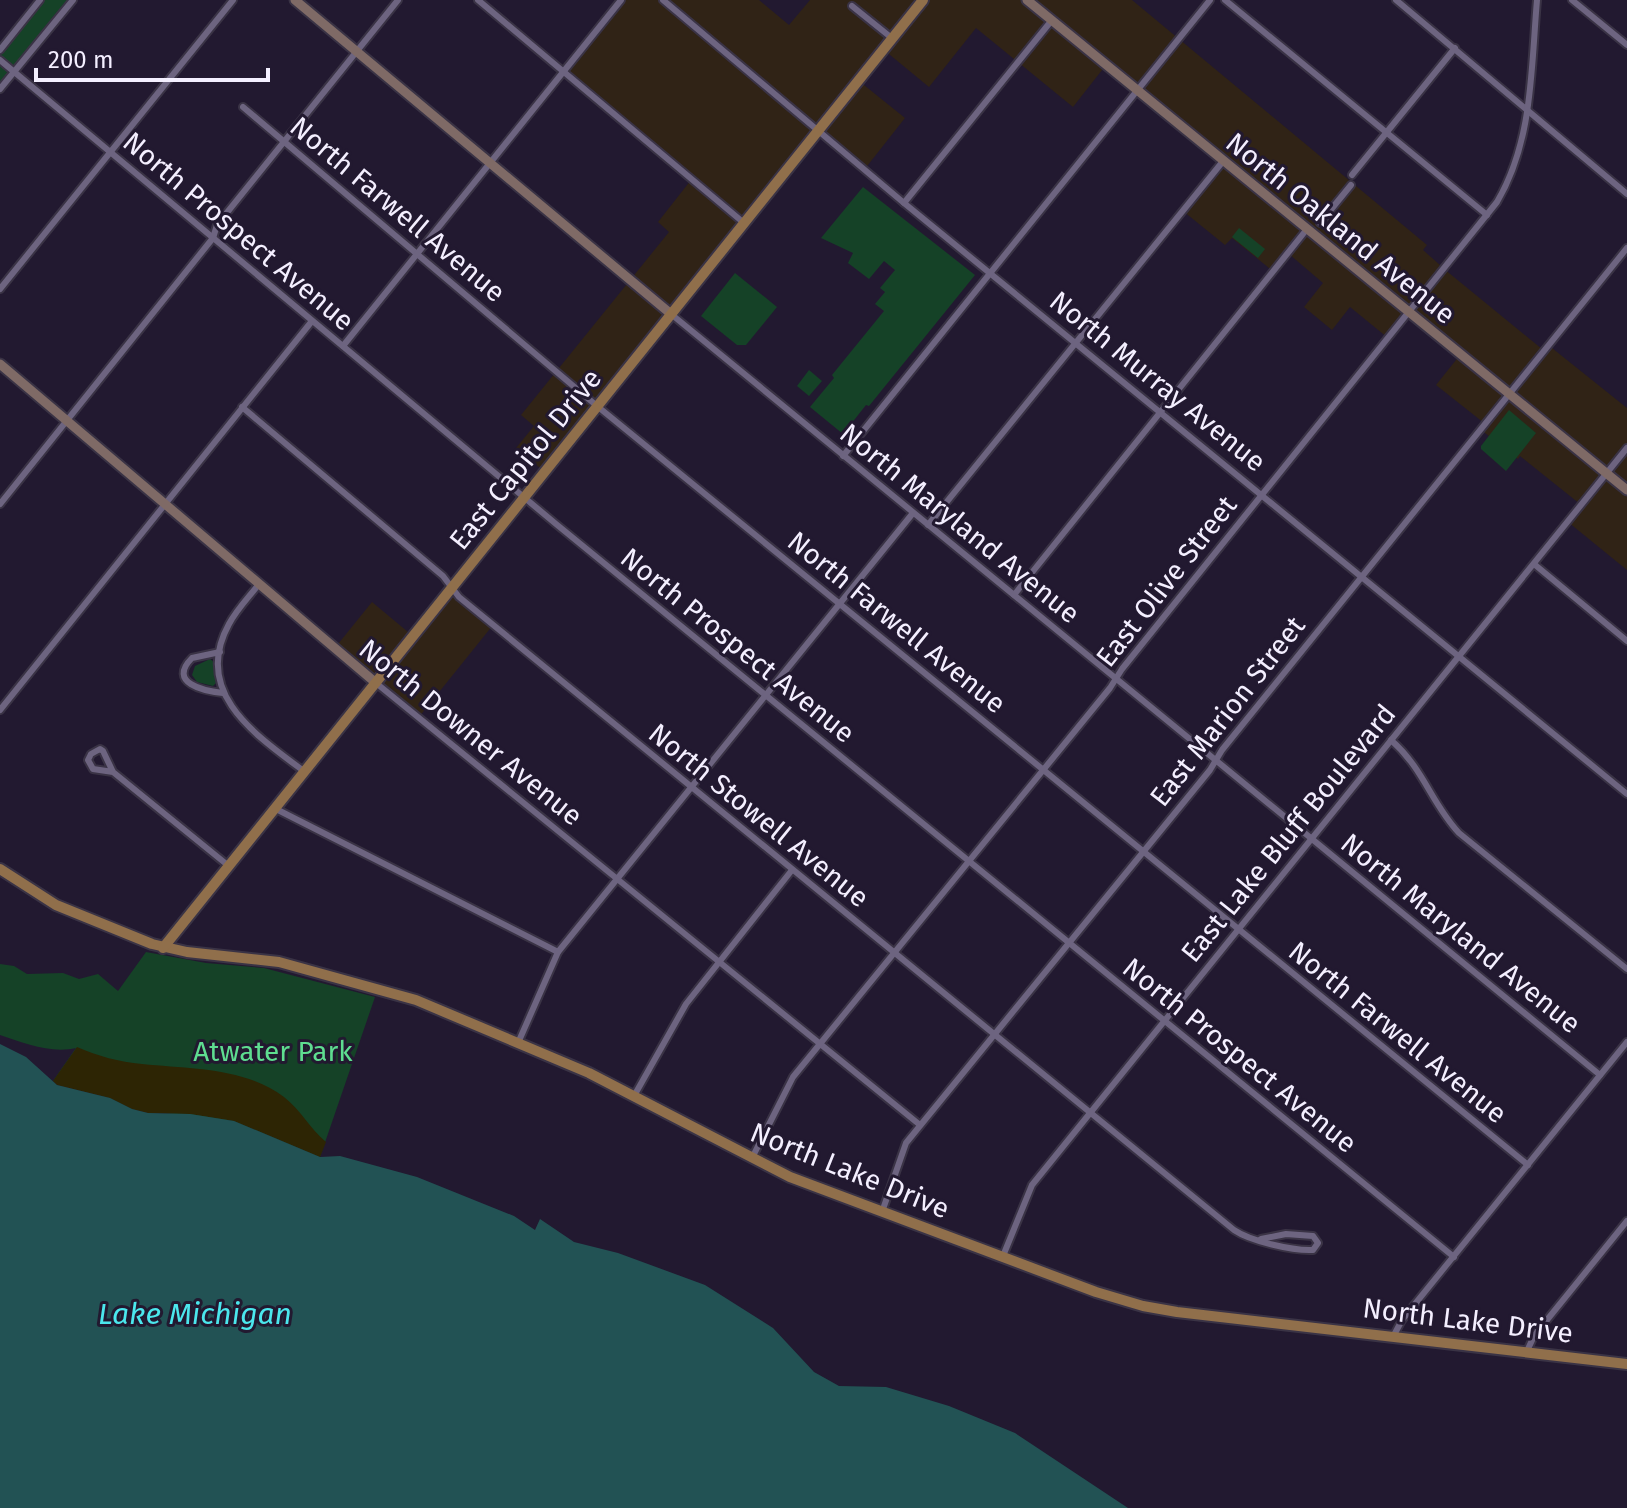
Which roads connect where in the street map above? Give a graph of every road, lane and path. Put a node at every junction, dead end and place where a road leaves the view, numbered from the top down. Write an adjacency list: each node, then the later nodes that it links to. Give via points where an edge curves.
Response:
1 (40, 0): 21 (street)
2 (73, 0): 25 (street)
3 (233, 0): 33 (street)
4 (295, 0): 22 (street, North Maryland Avenue)
5 (398, 0): 22 (street)
6 (478, 0): 24 (street)
7 (621, 0): 24 (street)
8 (663, 0): 30 (street, North Murray Avenue)
9 (923, 0): 18 (main road, East Capitol Drive)
10 (1027, 0): 17 (street, North Oakland Avenue)
11 (1210, 0): 27 (street)
12 (1225, 0): 31 (street)
13 (1396, 0): 20 (street)
14 (1537, 0): 29 (street, East Olive Street)
15 (1572, 0): 19 (street)
16 (852, 6): 18 (street)
17 (1052, 20): 27 (street, North Oakland Avenue); 39 (street)
18 (893, 39): 30 (main road, East Capitol Drive)
19 (1627, 45)
20 (1455, 48): 29 (street); 31 (street)
21 (0, 50)
22 (357, 51): 32 (street); 35 (street, North Maryland Avenue)
23 (0, 60): 25 (street, North Prospect Avenue)
24 (562, 71): 35 (street); 41 (street)
25 (15, 72): 26 (street); 33 (street, North Prospect Avenue)
26 (0, 89)
27 (1136, 90): 34 (street, North Oakland Avenue); 47 (street)
28 (243, 107): 32 (street, North Farwell Avenue)
29 (1528, 112): 38 (street); 40 (street, East Olive Street, via 1508,183)
30 (817, 131): 39 (street, North Murray Avenue); 41 (main road, East Capitol Drive)
31 (1386, 133): 36 (street); 40 (street)
32 (284, 143): 44 (street, via 217,225); 46 (street, North Farwell Avenue)
33 (110, 152): 44 (street, North Prospect Avenue); 48 (street)
34 (1224, 160): 43 (street, North Oakland Avenue); 52 (street)
35 (490, 163): 46 (street); 50 (street, North Maryland Avenue)
36 (1352, 175)
37 (1351, 185): 42 (street)
38 (1627, 194)
39 (904, 203): 47 (street, North Murray Avenue)
40 (1487, 215): 49 (street, East Olive Street)
41 (744, 223): 50 (main road, East Capitol Drive)
42 (1320, 223)
43 (1307, 229): 49 (street, North Oakland Avenue); 58 (street)
44 (213, 238): 51 (street, North Prospect Avenue); 59 (street)
45 (1627, 248): 55 (street, East Marion Street)
46 (416, 254): 53 (street); 56 (street, North Farwell Avenue)
47 (991, 274): 52 (street, North Murray Avenue); 61 (street)
48 (0, 289)
49 (1408, 312): 55 (street, North Oakland Avenue); 64 (street, East Olive Street)
50 (671, 314): 56 (main road, East Capitol Drive); 61 (street, North Maryland Avenue)
51 (312, 321): 53 (street, North Prospect Avenue); 57 (street)
52 (1075, 342): 58 (street, North Murray Avenue); 69 (street)
53 (343, 346): 65 (street, North Prospect Avenue)
54 (0, 364): 59 (street, North Downer Avenue)
55 (1508, 393): 62 (street, North Oakland Avenue); 71 (street, East Marion Street)
56 (597, 406): 65 (main road, East Capitol Drive); 75 (street, North Farwell Avenue)
57 (242, 407): 67 (street); 73 (street, North Stowell Avenue)
58 (1161, 412): 64 (street, North Murray Avenue); 74 (street)
59 (66, 421): 66 (street); 67 (street, North Downer Avenue)
60 (1627, 448): 62 (street, East Lake Bluff Boulevard)
61 (843, 456): 68 (street, North Maryland Avenue)
62 (1606, 473): 63 (street, North Oakland Avenue); 70 (street, East Lake Bluff Boulevard)
63 (1627, 490)
64 (1262, 494): 71 (street, North Murray Avenue); 79 (street, East Olive Street)
65 (524, 498): 73 (main road, East Capitol Drive); 82 (street, North Prospect Avenue)
66 (0, 504)
67 (164, 504): 72 (street, North Downer Avenue); 83 (street)
68 (913, 513): 69 (street, North Maryland Avenue); 75 (street)
69 (928, 525): 74 (street, North Maryland Avenue)
70 (1534, 564): 76 (street); 78 (street, East Lake Bluff Boulevard)
71 (1362, 577): 78 (street, North Murray Avenue); 85 (street, East Marion Street)
72 (259, 584): 77 (street, via 227,627); 80 (street, North Downer Avenue)
73 (453, 587): 80 (main road, East Capitol Drive); 89 (street, North Stowell Avenue)
74 (1014, 595): 79 (street, North Maryland Avenue)
75 (839, 603): 82 (street); 86 (street, North Farwell Avenue)
76 (1627, 641)
77 (220, 652): 81 (street); 81 (street, via 192,658 184,671 190,685)
78 (1459, 656): 84 (street, East Lake Bluff Boulevard); 90 (street, North Murray Avenue)
79 (1116, 679): 85 (street, North Maryland Avenue); 86 (street, East Olive Street)
80 (376, 683): 88 (main road, East Capitol Drive); 98 (street, North Downer Avenue)
81 (223, 693): 88 (street, via 249,728)
82 (765, 695): 89 (street); 94 (street, North Prospect Avenue)
83 (0, 710)
84 (1391, 740): 92 (street, East Lake Bluff Boulevard); 105 (street, via 1414,762 1459,833)
85 (1216, 760): 92 (street, North Maryland Avenue); 93 (street, East Marion Street)
86 (1043, 770): 93 (street, North Farwell Avenue); 94 (street, East Olive Street)
87 (113, 772): 87 (street, via 103,751 91,754 93,769); 95 (street)
88 (305, 773): 91 (main road, East Capitol Drive)
89 (691, 787): 97 (street, North Stowell Avenue); 98 (street)
90 (1627, 794)
91 (276, 809): 95 (main road, East Capitol Drive); 102 (street)
92 (1311, 838): 99 (street, East Lake Bluff Boulevard); 111 (street, North Maryland Avenue)
93 (1143, 852): 99 (street, North Farwell Avenue); 100 (street, East Marion Street)
94 (968, 861): 100 (street, North Prospect Avenue); 103 (street, East Olive Street)
95 (230, 867): 101 (main road, East Capitol Drive)
96 (0, 869): 101 (main road, North Lake Drive, via 56,905)
97 (792, 870): 103 (street, North Stowell Avenue); 104 (street)
98 (617, 879): 102 (street); 104 (street, North Downer Avenue)
99 (1237, 929): 106 (street, East Lake Bluff Boulevard); 116 (street, North Farwell Avenue)
100 (1069, 943): 106 (street, North Prospect Avenue); 107 (street, East Marion Street)
101 (163, 948): 109 (main road, North Lake Drive, via 289,964 416,1000)
102 (558, 952): 109 (street)
103 (894, 953): 107 (street, North Stowell Avenue); 110 (street, East Olive Street)
104 (719, 962): 110 (street, North Downer Avenue); 112 (street, via 686,1004)
105 (1627, 969)
106 (1164, 1022): 113 (street, East Lake Bluff Boulevard); 121 (street, North Prospect Avenue)
107 (994, 1035): 113 (street, North Stowell Avenue); 114 (street, East Marion Street)
108 (1627, 1042): 111 (street)
109 (518, 1043): 112 (main road, North Lake Drive)
110 (821, 1044): 114 (street, North Downer Avenue); 115 (street, East Olive Street, via 793,1077)
111 (1600, 1075): 116 (street)
112 (634, 1096): 115 (main road, North Lake Drive)
113 (1090, 1113): 119 (street, North Stowell Avenue, via 1234,1230); 120 (street, East Lake Bluff Boulevard, via 1032,1185)
114 (920, 1125): 117 (street, East Marion Street, via 902,1150)
115 (752, 1158): 117 (main road, North Lake Drive)
116 (1528, 1165): 121 (street)
117 (882, 1212): 120 (main road, North Lake Drive)
118 (1627, 1221): 123 (street)
119 (1261, 1239): 119 (street, North Stowell Avenue, via 1307,1250 1318,1243 1313,1236 1295,1234)
120 (1003, 1257): 122 (main road, North Lake Drive, via 1143,1306)
121 (1454, 1257): 122 (street)
122 (1394, 1335): 123 (main road, North Lake Drive)
123 (1527, 1351): 124 (main road, North Lake Drive)
124 (1627, 1364)

